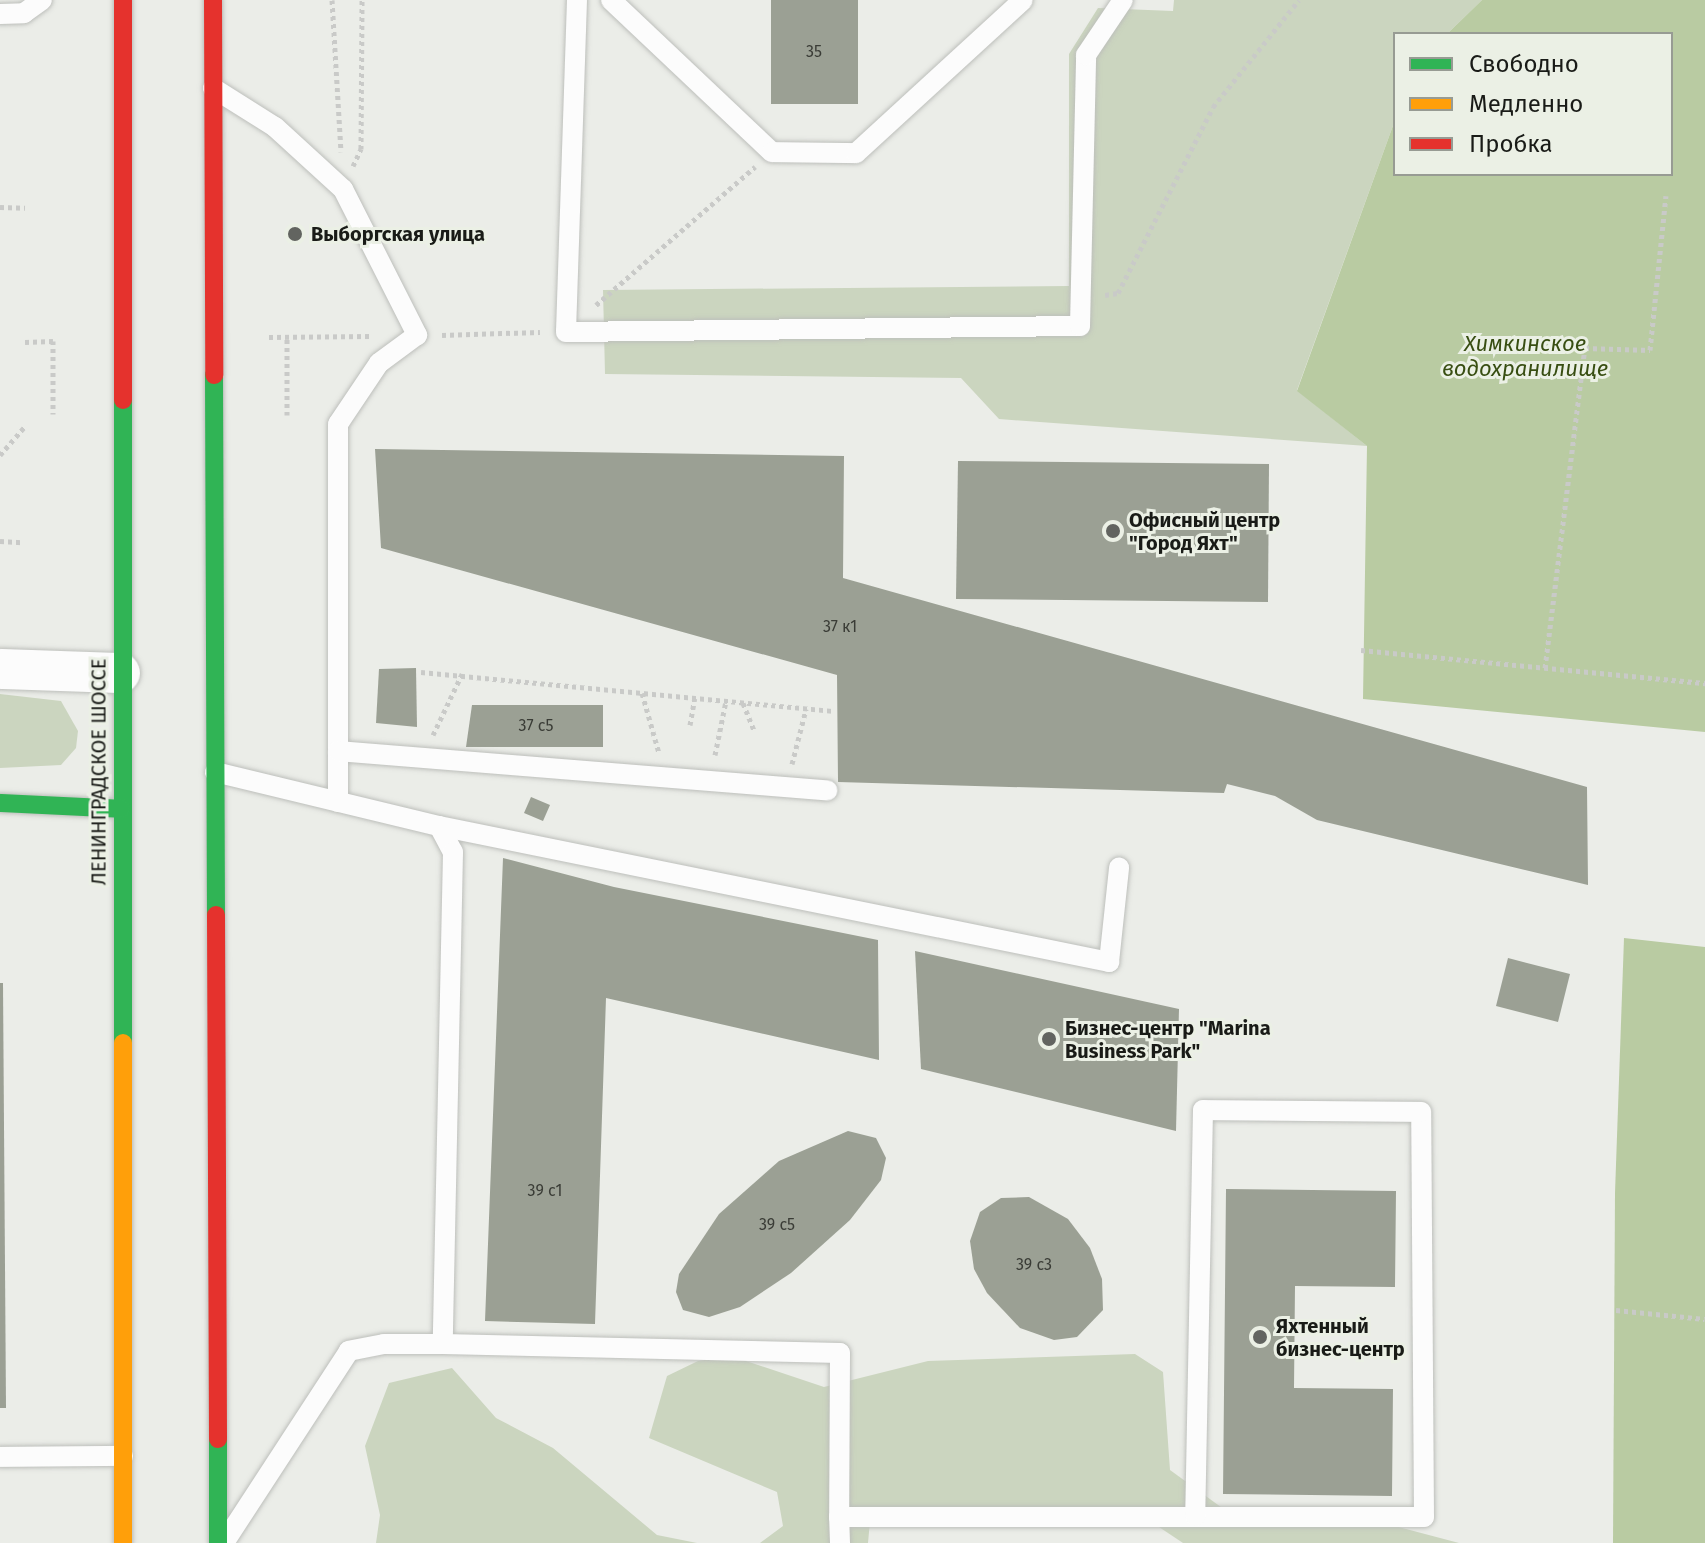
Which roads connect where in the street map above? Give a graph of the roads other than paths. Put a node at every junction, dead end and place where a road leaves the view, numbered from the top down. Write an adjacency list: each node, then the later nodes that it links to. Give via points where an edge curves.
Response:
1 (42, 0): 8 (lane, via 24,13)
2 (123, 0): 11 (main road, ЛЕНИНГРАДСКОЕ ШОССЕ)
3 (213, 0): 9 (main road)
4 (577, 0): 7 (lane, via 566,332 1080,326 1086,55)
5 (611, 0): 6 (lane, via 772,152 856,153)
6 (1023, 0)
7 (1123, 0)
8 (0, 14)
9 (213, 88): 12 (lane, via 275,127 343,189 417,335 379,363 338,424); 13 (main road)
10 (0, 669): 11 (street)
11 (120, 673): 17 (main road, ЛЕНИНГРАДСКОЕ ШОССЕ)
12 (338, 751): 14 (lane); 15 (lane)
13 (215, 772): 15 (lane); 26 (main road)
14 (827, 790)
15 (338, 802): 18 (lane)
16 (0, 803): 17 (main road)
17 (121, 809): 21 (main road, ЛЕНИНГРАДСКОЕ ШОССЕ)
18 (439, 826): 19 (lane, via 1109,962); 20 (lane, via 453,852)
19 (1119, 868)
20 (443, 1344): 24 (lane, via 840,1353); 27 (lane, via 384,1344 349,1351)
21 (123, 1456): 22 (lane); 25 (main road, ЛЕНИНГРАДСКОЕ ШОССЕ)
22 (0, 1457)
23 (1195, 1516): 23 (lane, via 1203,1110 1421,1112 1424,1517); 24 (lane)
24 (839, 1517): 28 (lane)
25 (123, 1543)
26 (218, 1543)
27 (225, 1543)
28 (840, 1543)

